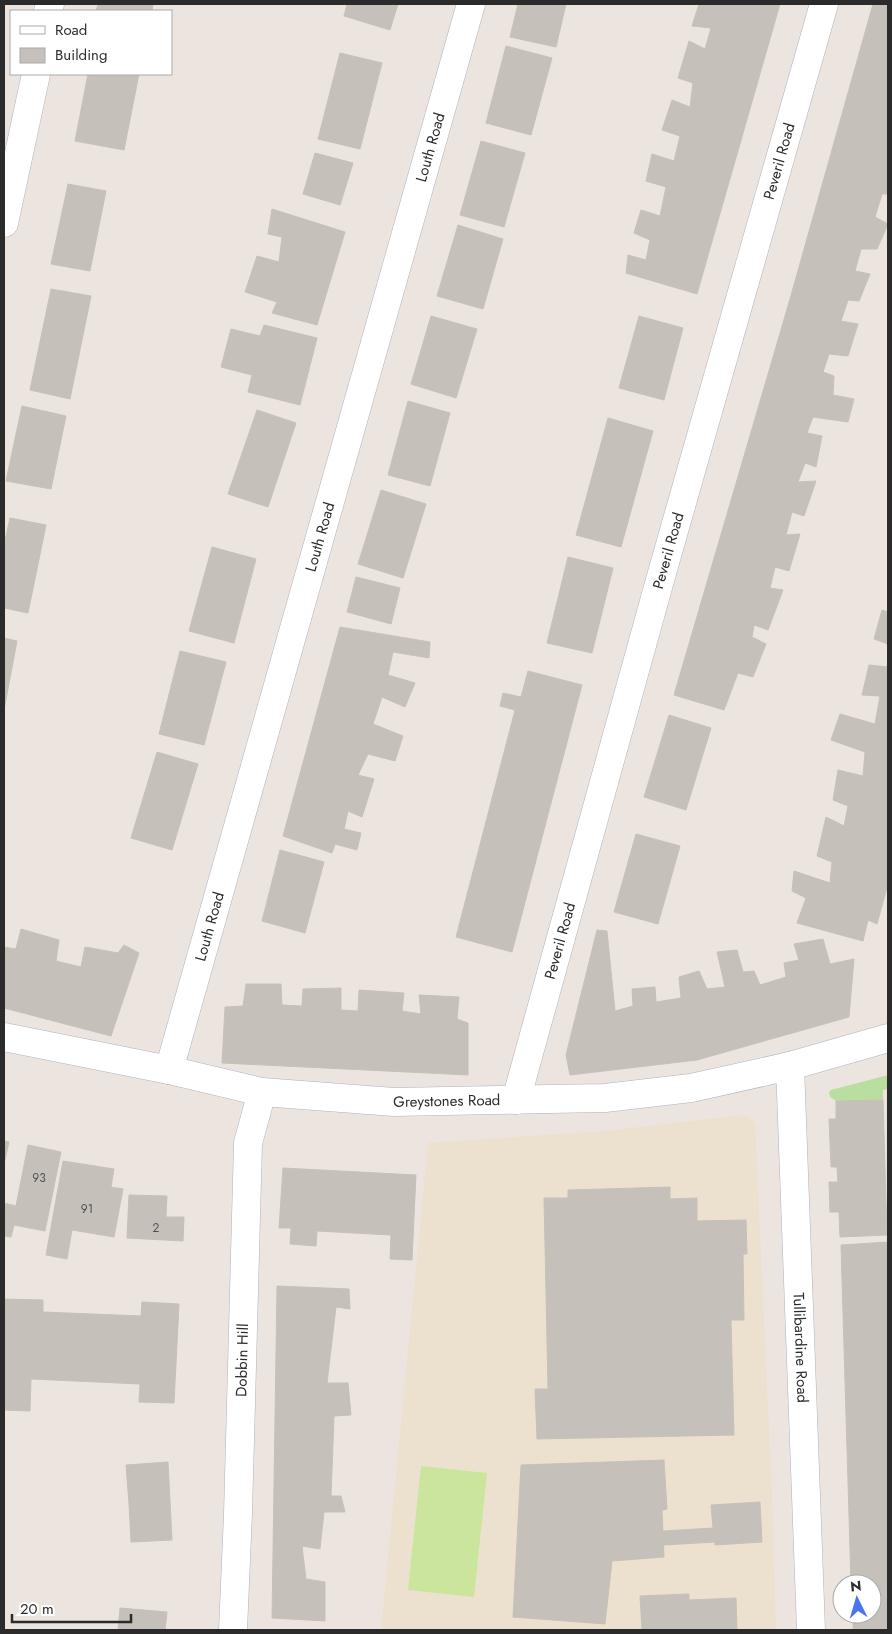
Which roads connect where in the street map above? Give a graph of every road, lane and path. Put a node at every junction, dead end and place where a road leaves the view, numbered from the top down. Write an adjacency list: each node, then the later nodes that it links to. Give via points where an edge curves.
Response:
1 (471, 4): 8 (street, Louth Road)
2 (824, 4): 10 (street, Peveril Road)
3 (36, 75): 4 (street)
4 (4, 224)
5 (4, 1037): 8 (street, Greystones Road)
6 (888, 1038): 7 (street, Greystones Road)
7 (790, 1066): 10 (street, Greystones Road, via 691,1088 605,1098); 12 (street, Tullibardine Road)
8 (169, 1070): 9 (street, Greystones Road)
9 (262, 1092): 10 (street, Greystones Road, via 394,1102); 11 (street, Dobbin Hill, via 248,1143)
10 (516, 1100)
11 (233, 1630)
12 (810, 1630)

